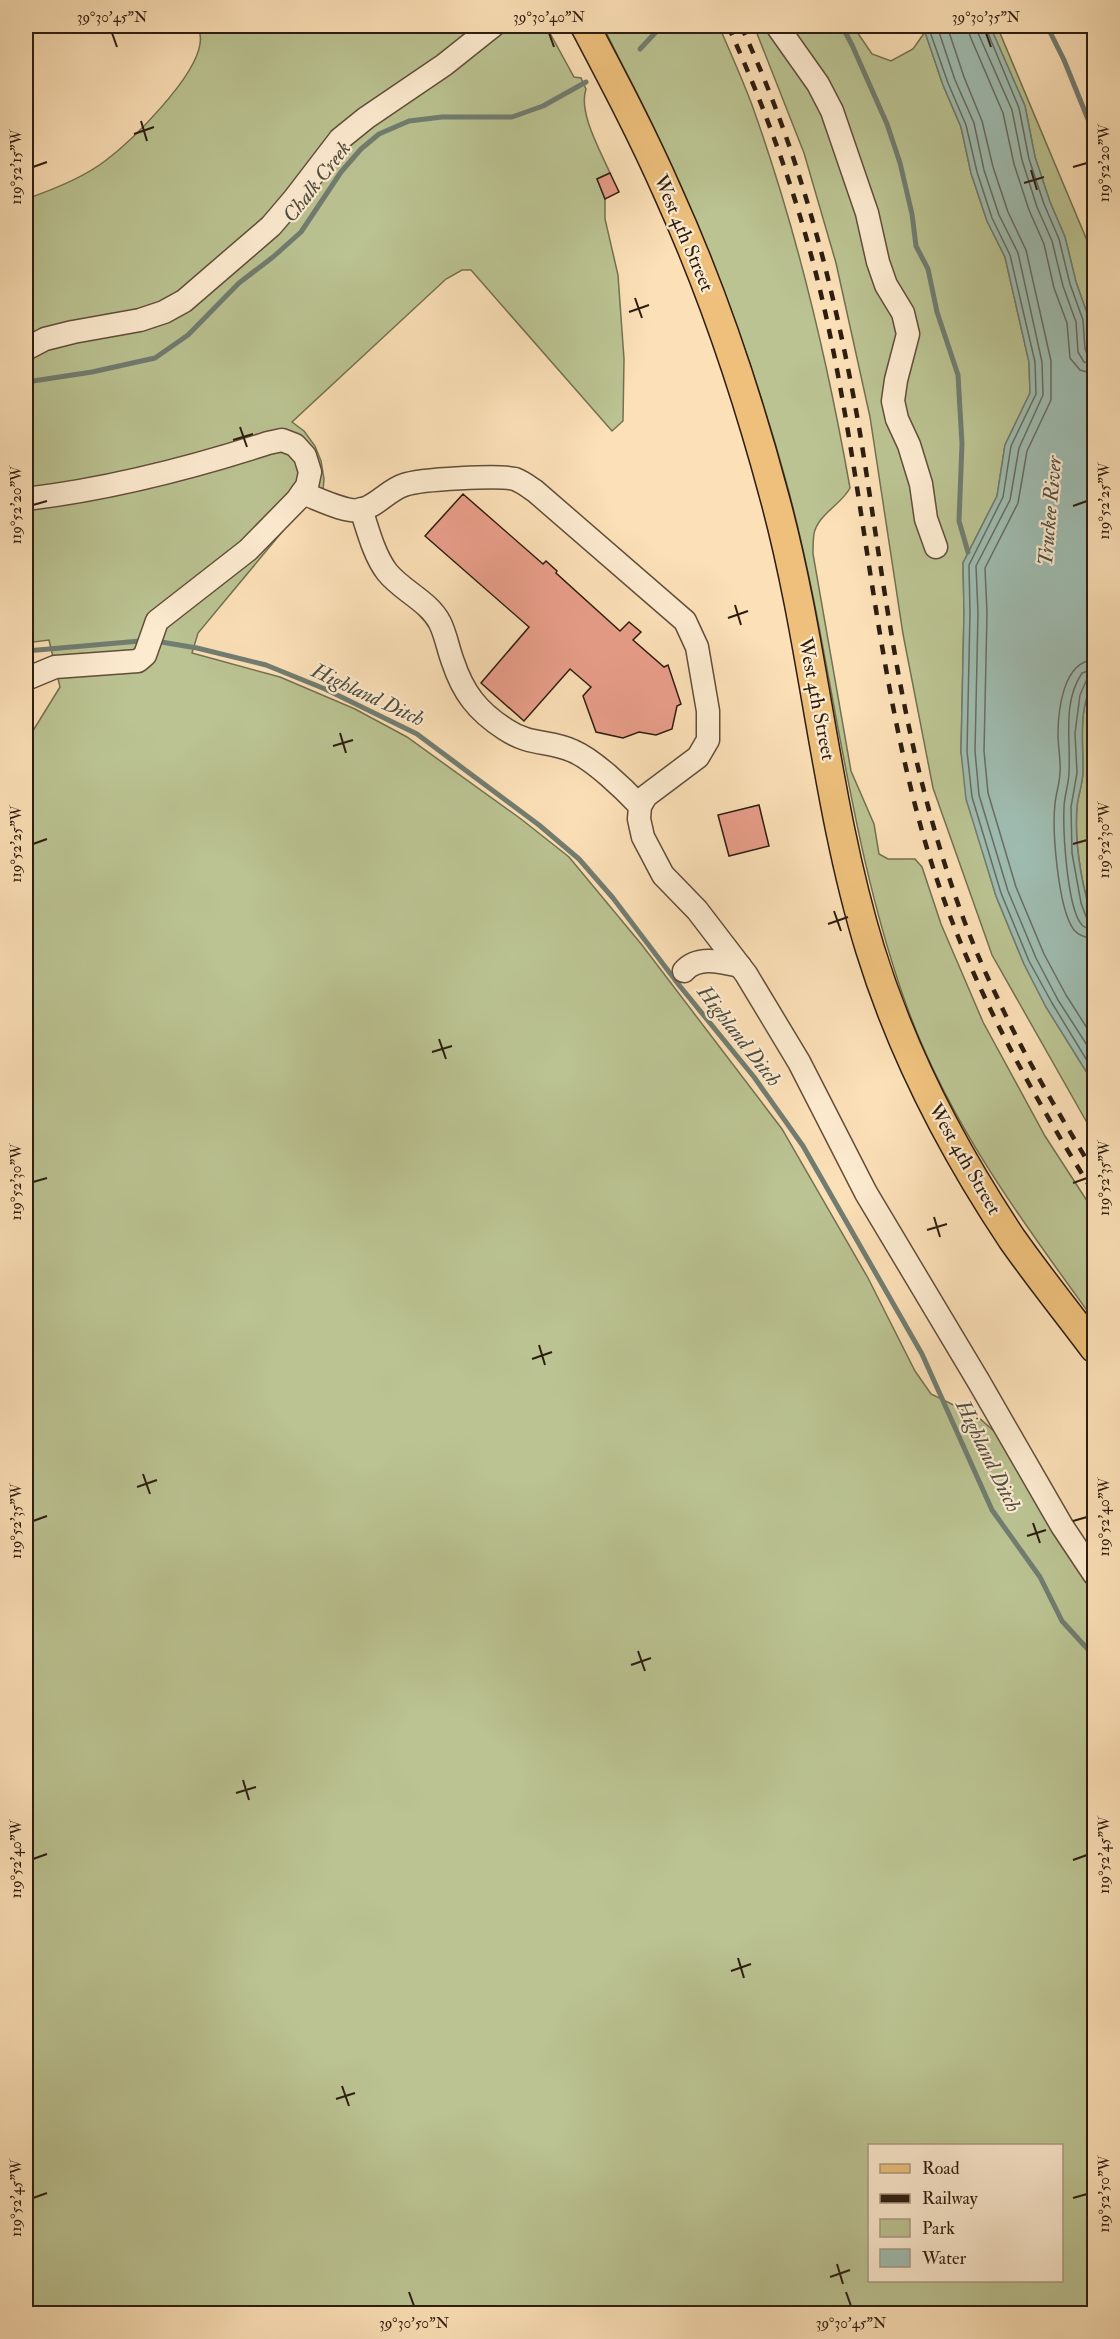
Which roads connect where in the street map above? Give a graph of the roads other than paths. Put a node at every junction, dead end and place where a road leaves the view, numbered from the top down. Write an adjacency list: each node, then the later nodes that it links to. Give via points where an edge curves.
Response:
1 (494, 26): 4 (lane, via 340,139 271,226 184,301 140,320 45,339)
2 (585, 26): 13 (main road, West 4th Street, via 669,195 724,332 754,423 793,575 854,886 888,1002 928,1097 982,1192 1014,1242)
3 (777, 26): 8 (lane, via 832,111 867,213 886,285 903,312 908,334 893,401 921,484 926,519)
4 (26, 349)
5 (302, 493): 6 (lane, via 310,472 305,456 296,445 282,440 176,471); 7 (lane, via 350,510); 9 (lane, via 248,550 157,621 145,655 138,661 56,667)
6 (26, 499)
7 (361, 509): 10 (lane, via 377,556 387,571 439,621 462,686 476,706 515,735 583,756); 10 (lane, via 413,483 482,477 514,479 535,491 686,621 697,647 708,711 708,740 698,757 655,787)
8 (936, 547)
9 (26, 679)
10 (640, 806): 11 (lane, via 643,837 663,875 697,910)
11 (740, 966): 12 (lane, via 700,962); 14 (lane, via 799,1062 878,1213 1062,1526)
12 (684, 971)
13 (1095, 1348)
14 (1095, 1574)

